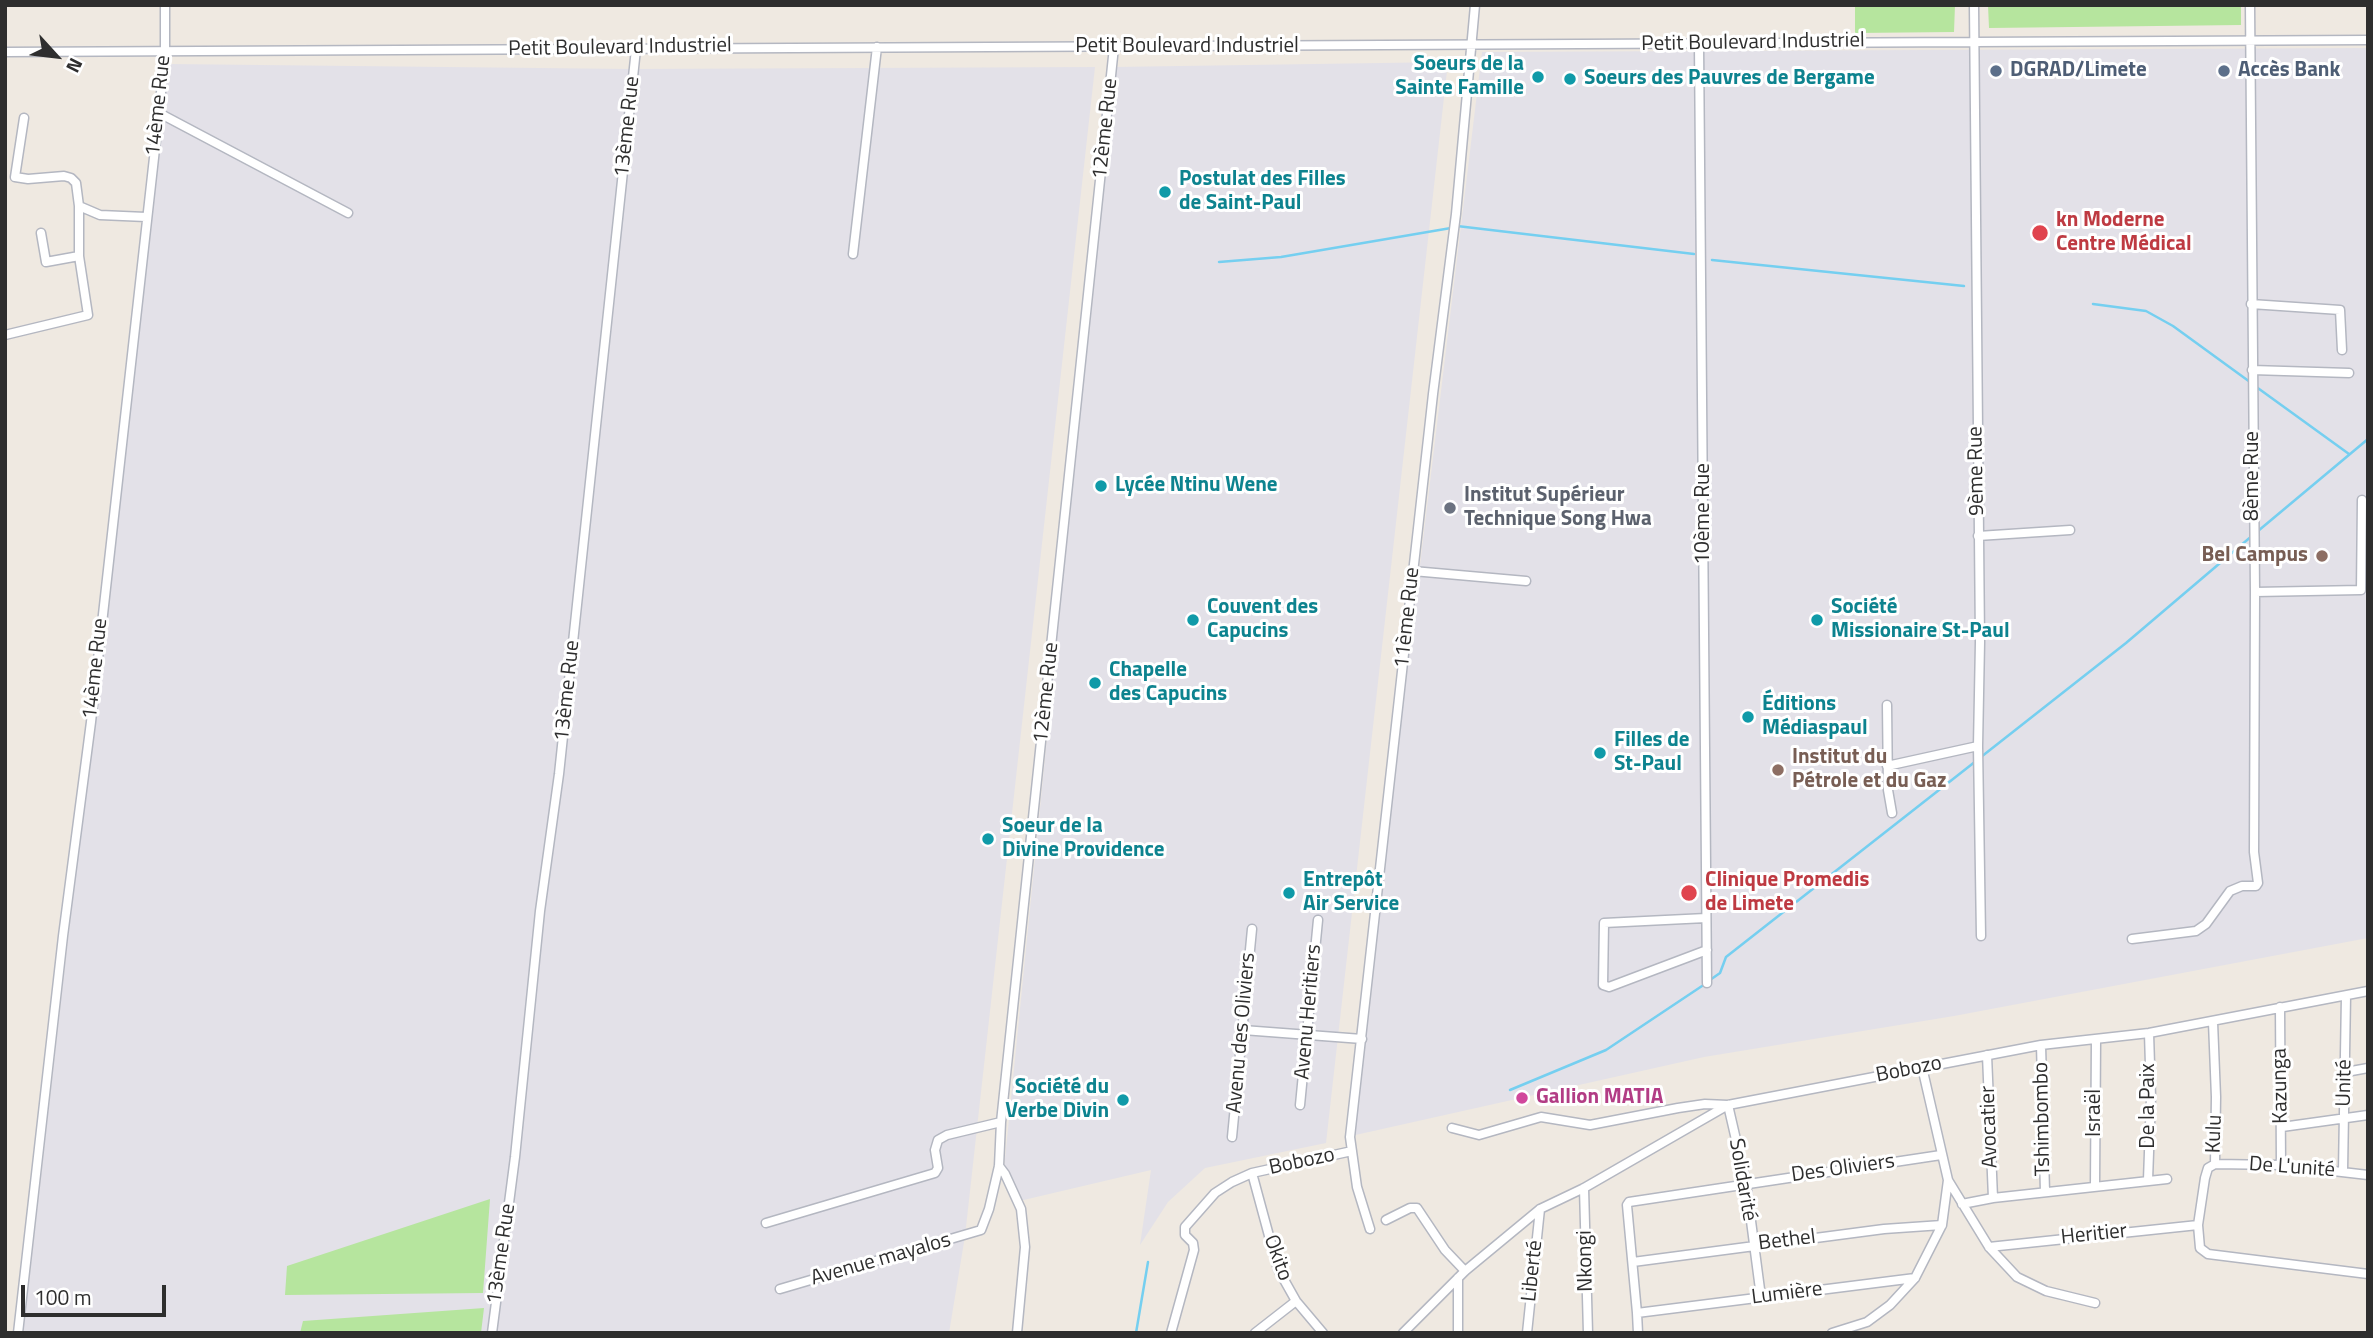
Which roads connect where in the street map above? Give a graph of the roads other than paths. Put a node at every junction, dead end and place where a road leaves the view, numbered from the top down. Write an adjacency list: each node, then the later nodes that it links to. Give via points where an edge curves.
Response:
1 (164, 5): 14 (street, 14ème Rue)
2 (1475, 5): 8 (street, 11ème Rue)
3 (1974, 5): 6 (street, 9ème Rue)
4 (2250, 5): 7 (street, 8ème Rue)
5 (2368, 40): 7 (street, Petit Boulevard Industriel)
6 (1974, 41): 7 (street, Petit Boulevard Industriel); 9 (street, Petit Boulevard Industriel); 30 (street, 9ème Rue)
7 (2250, 41): 23 (street, 8ème Rue)
8 (1472, 45): 9 (street, Petit Boulevard Industriel); 11 (street, Petit Boulevard Industriel); 31 (street, 11ème Rue)
9 (1699, 45): 38 (street, 10ème Rue)
10 (877, 47): 11 (street, Petit Boulevard Industriel); 12 (street, Petit Boulevard Industriel); 21 (street)
11 (1114, 47): 63 (street, 12ème Rue)
12 (636, 49): 14 (street, Petit Boulevard Industriel); 103 (street, 13ème Rue, via 559,774)
13 (5, 51): 14 (street, Petit Boulevard Industriel)
14 (165, 52): 15 (street, 14ème Rue)
15 (159, 113): 18 (street); 19 (street, 14ème Rue)
16 (24, 118): 17 (street, via 14,173 28,179 71,178)
17 (79, 206): 19 (street, via 100,215); 22 (street)
18 (348, 212)
19 (146, 217): 102 (street, 14ème Rue)
20 (41, 233): 22 (street, via 46,262)
21 (853, 254)
22 (79, 256): 24 (street, via 88,315)
23 (2251, 304): 25 (street, via 2340,310); 26 (street, 8ème Rue)
24 (5, 335)
25 (2342, 350)
26 (2252, 370): 27 (street); 33 (street, 8ème Rue)
27 (2349, 373)
28 (2362, 500): 33 (street, via 2361,590)
29 (2070, 530): 30 (street)
30 (1978, 536): 35 (street, 9ème Rue)
31 (1413, 571): 32 (street); 52 (street, 11ème Rue)
32 (1526, 581)
33 (2255, 592): 42 (street, 8ème Rue, via 2254,852 2258,883 2230,891 2196,931)
34 (1887, 705): 36 (street)
35 (1978, 746): 36 (street); 41 (street, 9ème Rue)
36 (1888, 766): 37 (street)
37 (1892, 813)
38 (1706, 918): 43 (street, 10ème Rue); 43 (street, via 1604,923 1603,985 1609,987)
39 (1318, 920): 51 (street, Avenu Heritiers)
40 (1252, 929): 49 (street, Avenu des Oliviers)
41 (1981, 936)
42 (2132, 939)
43 (1707, 950): 44 (street, 10ème Rue)
44 (1707, 983)
45 (2368, 991): 46 (street, Bobozo)
46 (2346, 996): 47 (street, Bobozo); 58 (street, Unité)
47 (2280, 1007): 48 (street, Bobozo); 64 (street, Kazunga)
48 (2213, 1022): 50 (street, Bobozo); 69 (street, Kulu)
49 (1242, 1030): 51 (street); 66 (street, Avenu des Oliviers)
50 (2149, 1032): 53 (street, Bobozo); 77 (street, De la Paix)
51 (1308, 1034): 52 (street); 59 (street, Avenu Heritiers)
52 (1362, 1038): 67 (street, 11ème Rue)
53 (2096, 1039): 54 (street, Bobozo); 79 (street, Israël)
54 (2041, 1045): 55 (street, Bobozo); 81 (street, Tshimbombo)
55 (1987, 1055): 56 (street, Bobozo); 82 (street, Avocatier)
56 (1922, 1067): 60 (street, Bobozo); 68 (street)
57 (2368, 1068): 58 (street)
58 (2346, 1072): 62 (street, Unité)
59 (1300, 1105)
60 (1728, 1105): 65 (street, Bobozo, via 1705,1104 1590,1125 1541,1117 1479,1135); 78 (street, Solidarité); 80 (street)
61 (2368, 1115): 62 (street)
62 (2345, 1119): 64 (street); 72 (street, Unité)
63 (1001, 1122): 71 (street, 12ème Rue); 86 (street, via 938,1140 939,1168 935,1172)
64 (2282, 1127): 70 (street, Kazunga)
65 (1452, 1128)
66 (1232, 1137)
67 (1352, 1151): 73 (street, Bobozo); 89 (street, 11ème Rue)
68 (1941, 1155): 76 (street); 78 (street, Des Oliviers)
69 (2215, 1164): 70 (street, De L'unité); 88 (street, Kulu, via 2205,1178)
70 (2281, 1165): 72 (street, De L'unité)
71 (999, 1167): 90 (street, 12ème Rue); 104 (street, via 1021,1209 1025,1247)
72 (2343, 1171): 74 (street, De L'unité)
73 (1252, 1173): 99 (street, Okito, via 1278,1269); 105 (street, Bobozo, via 1215,1193 1185,1227 1194,1250)
74 (2368, 1175)
75 (2167, 1179): 77 (street)
76 (1948, 1180): 83 (street); 87 (street)
77 (2148, 1180): 79 (street)
78 (1746, 1183): 91 (street, Solidarité); 93 (street, via 1629,1202)
79 (2095, 1186): 81 (street)
80 (1584, 1188): 84 (street); 111 (street, Nkongi)
81 (2045, 1192): 82 (street)
82 (1993, 1198): 83 (street)
83 (1962, 1204): 92 (street)
84 (1540, 1209): 94 (street); 110 (street, Liberté)
85 (1385, 1220): 94 (street, via 1417,1208)
86 (766, 1223)
87 (1942, 1225): 91 (street, Bethel); 96 (street)
88 (2198, 1225): 92 (street, Heritier); 95 (street, Kulu, via 2198,1242 2208,1254)
89 (1370, 1229)
90 (981, 1230): 97 (street, Avenue mayalos)
91 (1753, 1246): 93 (street, Bethel); 98 (street, Solidarité)
92 (1989, 1247): 100 (street, via 2017,1277 2046,1291)
93 (1633, 1262): 101 (street)
94 (1461, 1274): 108 (street); 109 (street)
95 (2368, 1274)
96 (1915, 1278): 98 (street, Lumière); 113 (street, via 1867,1322)
97 (780, 1289)
98 (1761, 1297): 101 (street, Lumière)
99 (1296, 1301): 106 (street); 107 (street, Okito)
100 (2095, 1303)
101 (1637, 1313): 112 (street)
102 (18, 1333)
103 (492, 1333)
104 (1017, 1333)
105 (1171, 1333)
106 (1255, 1333)
107 (1323, 1333)
108 (1403, 1333)
109 (1458, 1333)
110 (1527, 1333)
111 (1588, 1333)
112 (1638, 1333)
113 (1832, 1333)

